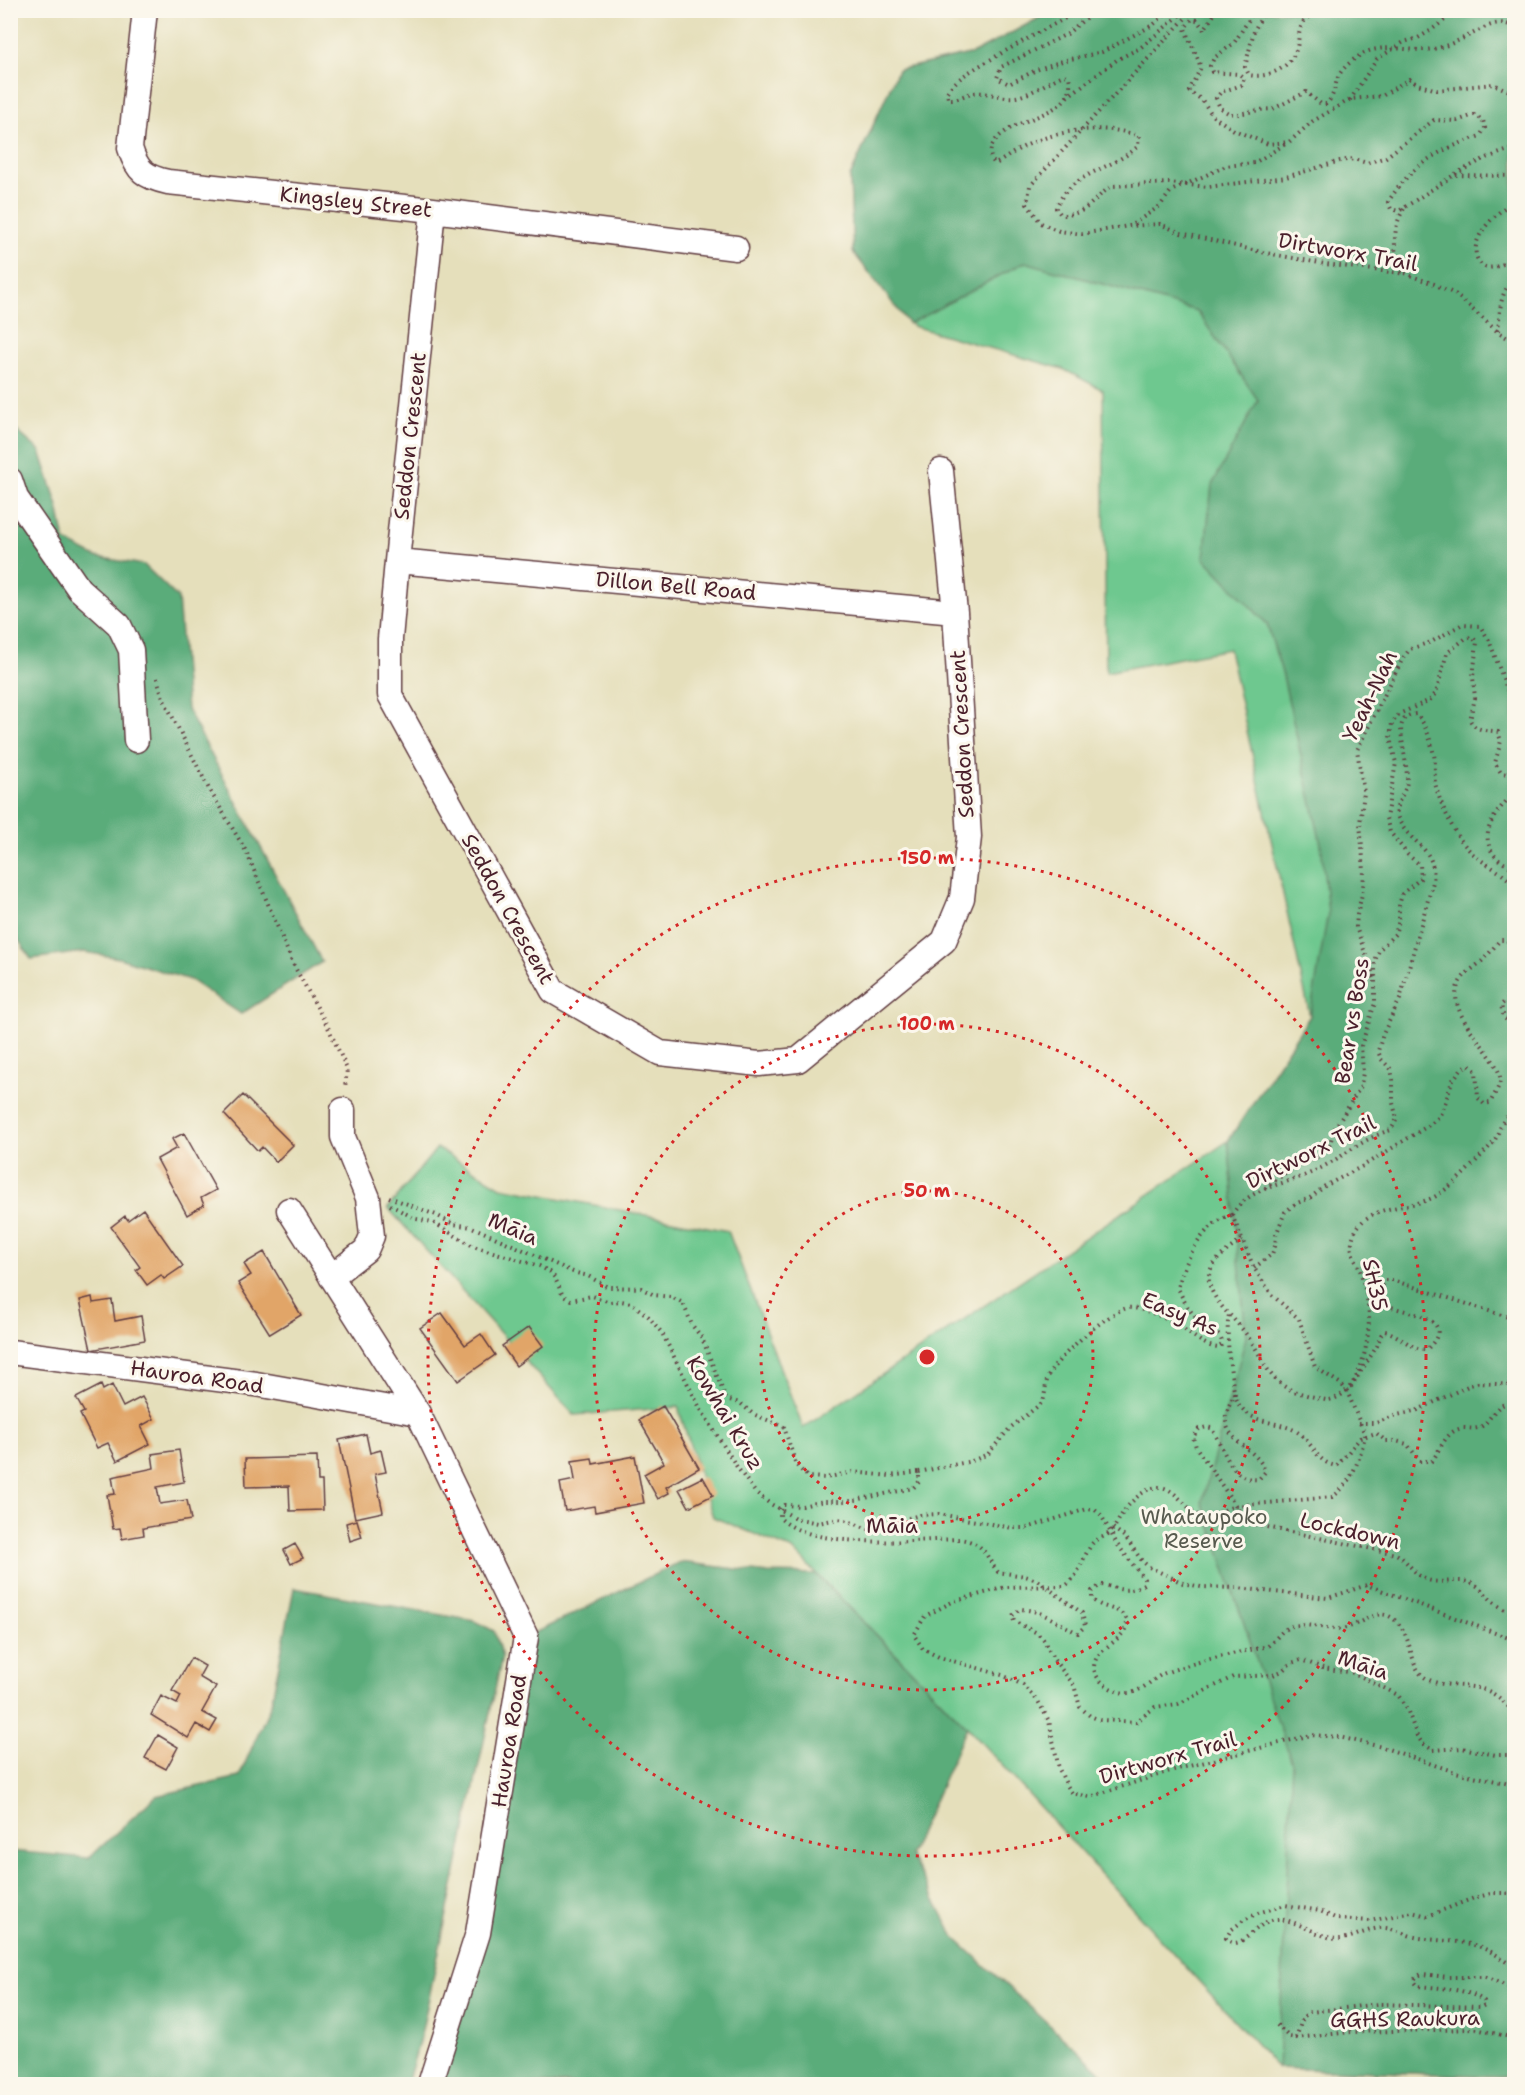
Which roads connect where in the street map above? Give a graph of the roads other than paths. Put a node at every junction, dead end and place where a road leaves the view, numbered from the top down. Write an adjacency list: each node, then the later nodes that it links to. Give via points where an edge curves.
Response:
1 (145, 10): 2 (street, Kingsley Street, via 130,148 135,163 149,178)
2 (433, 210): 3 (street, Kingsley Street); 6 (street, Seddon Crescent)
3 (736, 248)
4 (941, 471): 7 (street, Seddon Crescent)
5 (10, 480): 8 (street, via 16,498 79,589 119,625 131,650)
6 (397, 561): 7 (street, Dillon Bell Road); 7 (street, Seddon Crescent, via 390,695 553,992 660,1053 711,1060 759,1064 798,1060 944,941 962,898 969,837)
7 (955, 612)
8 (136, 740)
9 (342, 1110): 11 (street, via 343,1137 370,1209 372,1236 366,1250)
10 (289, 1210): 11 (street, Hauroa Road)
11 (331, 1277): 13 (street, Hauroa Road)
12 (10, 1352): 13 (street, Hauroa Road, via 256,1384)
13 (418, 1413): 14 (street, Hauroa Road, via 526,1637 478,1933)
14 (430, 2085)

